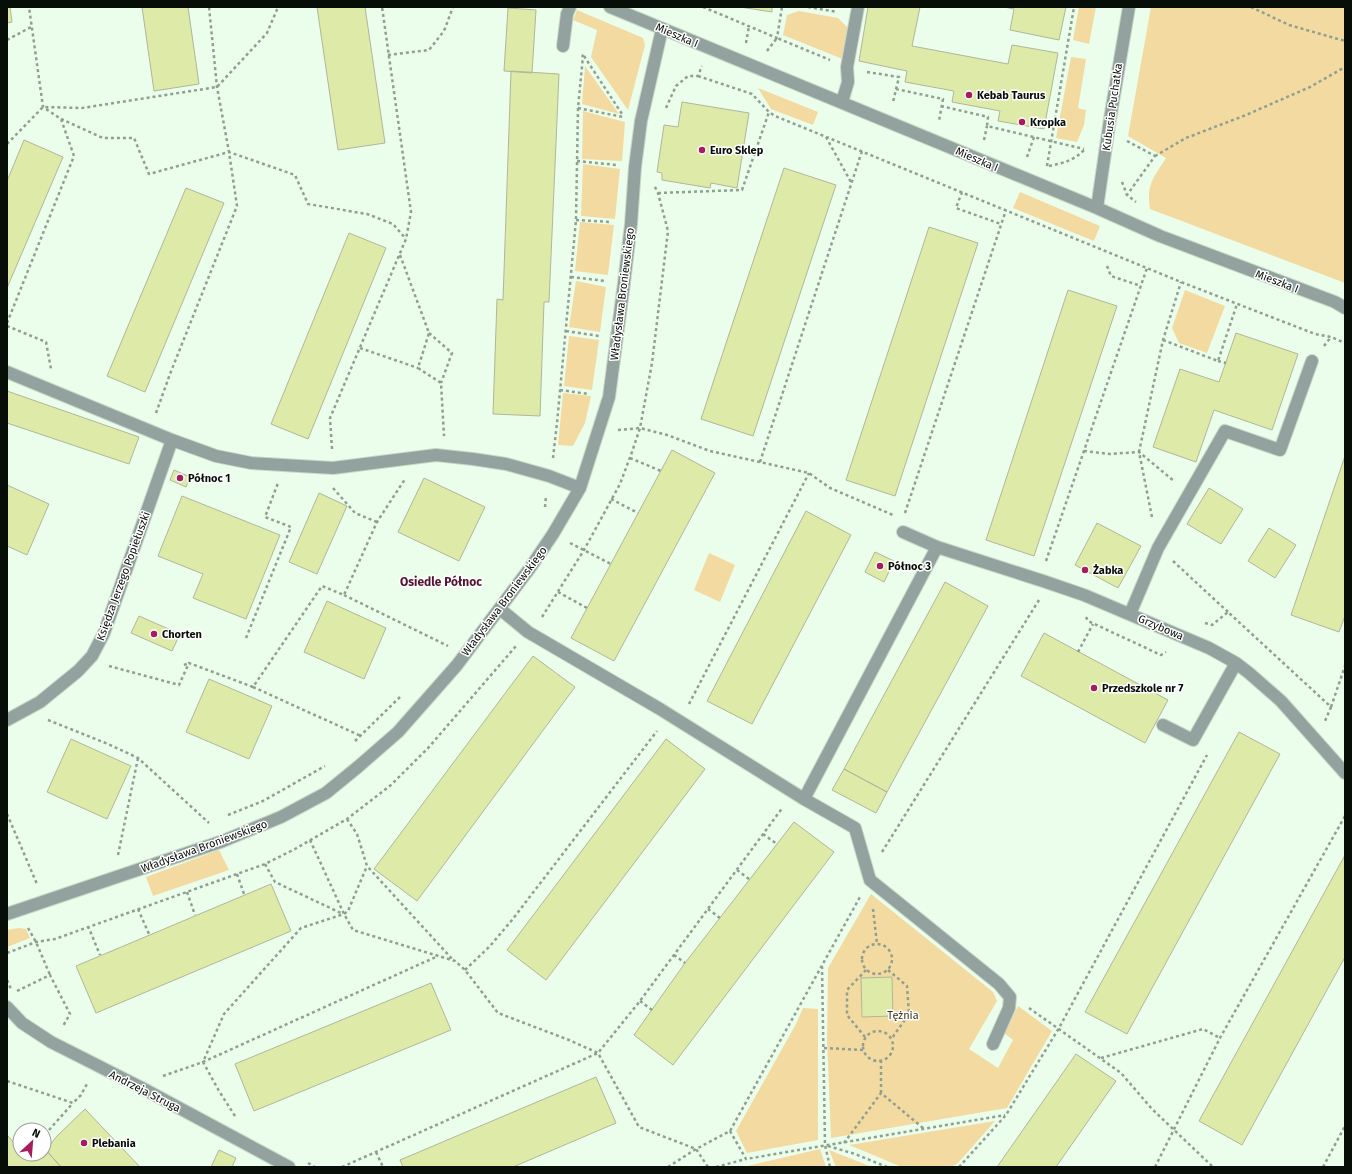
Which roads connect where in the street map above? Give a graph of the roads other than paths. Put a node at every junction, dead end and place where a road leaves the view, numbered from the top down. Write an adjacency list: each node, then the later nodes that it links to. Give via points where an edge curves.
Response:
1 (570, 7): 6 (street)
2 (610, 7): 5 (street, Mieszka I)
3 (1129, 7): 8 (street, Kubusia Puchatka)
4 (858, 11): 7 (street, via 847,67 848,82)
5 (662, 29): 7 (street, Mieszka I); 13 (street, Władysława Broniewskiego, via 641,121 609,397)
6 (563, 46)
7 (842, 102): 8 (street, Mieszka I)
8 (1097, 208): 9 (street, Mieszka I, via 1160,236 1336,302)
9 (1345, 308)
10 (1312, 361): 17 (street, via 1280,450 1225,431 1158,548)
11 (7, 372): 12 (street)
12 (172, 440): 13 (street, via 216,456 251,463 333,468 436,455 473,458 549,476); 19 (street, Księdza Jerzego Popiełuszki, via 104,633 92,656 40,702)
13 (580, 488): 16 (street, Władysława Broniewskiego, via 553,534)
14 (903, 532): 15 (street, Grzybowa)
15 (937, 547): 17 (street, Grzybowa, via 1084,595); 22 (street)
16 (500, 609): 22 (street, via 528,632 660,709); 23 (street, Władysława Broniewskiego, via 457,665 398,732 326,793 281,817 222,841)
17 (1130, 614): 18 (street, Grzybowa, via 1209,648)
18 (1236, 663): 20 (street, via 1193,740); 21 (street, Grzybowa, via 1280,701)
19 (7, 720)
20 (1163, 725)
21 (1345, 773)
22 (799, 795): 25 (street, via 855,828 870,880 999,984 1010,996 1009,1008)
23 (7, 914)
24 (7, 1007): 26 (street, Andrzeja Struga, via 22,1023 51,1042)
25 (993, 1044)
26 (289, 1167)

